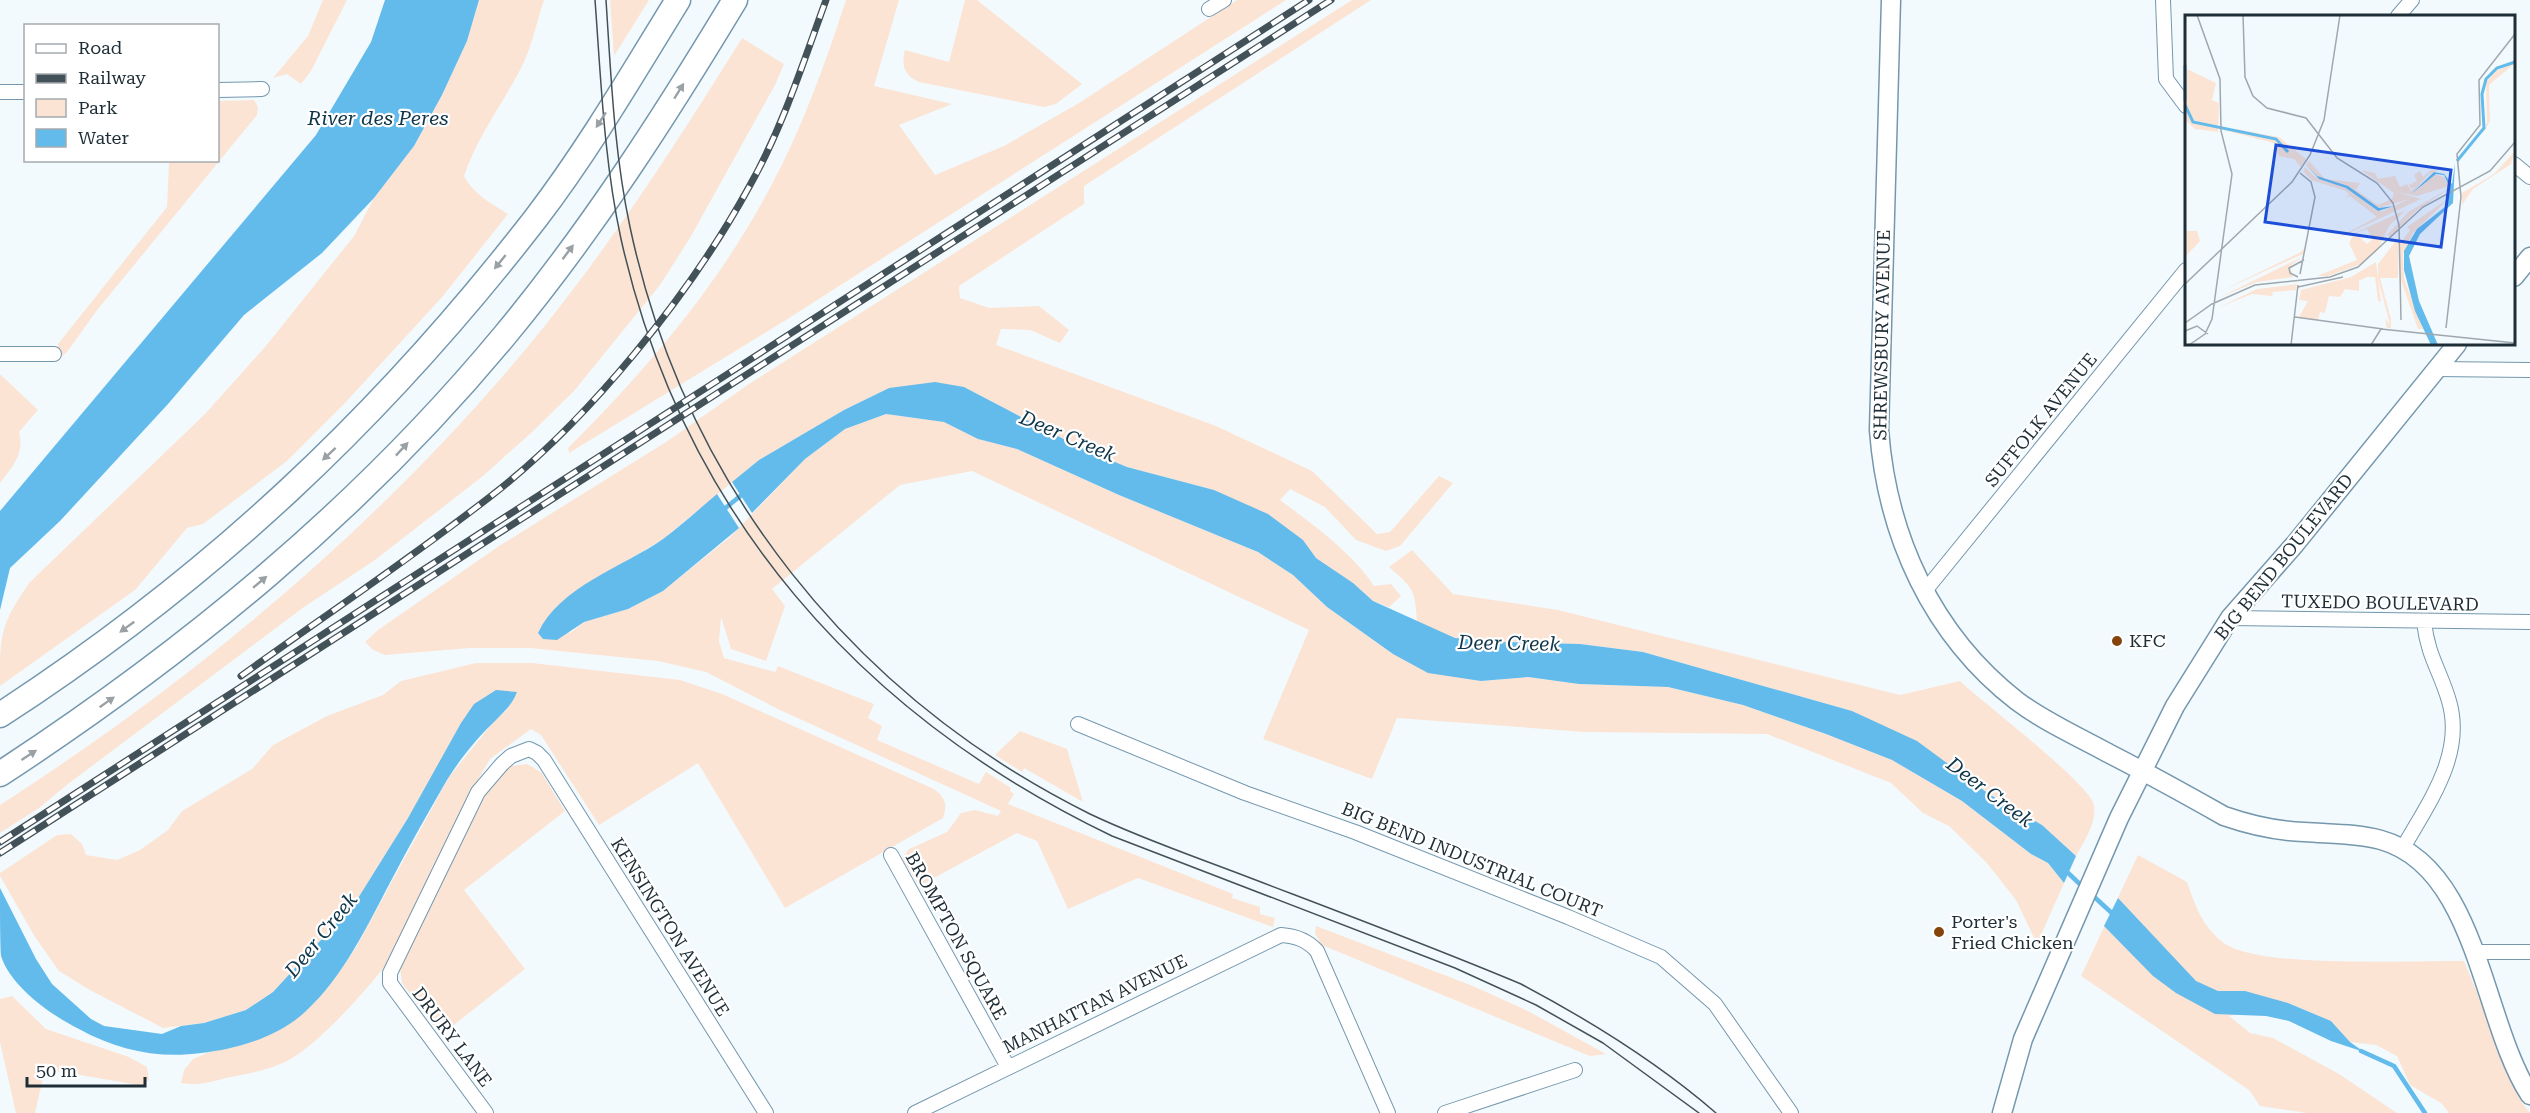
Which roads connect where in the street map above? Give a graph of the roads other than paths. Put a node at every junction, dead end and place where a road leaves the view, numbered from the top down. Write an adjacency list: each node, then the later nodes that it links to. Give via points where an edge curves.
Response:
1 (678, 0): 28 (highway, one-way to 28, via 537,216 442,332 346,438 174,592)
2 (735, 0): 32 (highway, one-way to 2, via 130,687 199,634 329,522 450,398 520,315 642,151)
3 (1224, 0): 7 (street)
4 (1891, 0): 24 (main road, SHREWSBURY AVENUE, via 1879,430 1895,525)
5 (2163, 0): 13 (street, via 2166,79)
6 (2412, 0): 8 (street)
7 (1209, 9)
8 (2399, 15)
9 (262, 89): 10 (street)
10 (219, 90)
11 (0, 92): 12 (street)
12 (24, 92)
13 (2185, 103)
14 (2515, 165): 15 (street)
15 (2530, 177)
16 (2530, 258): 18 (main road)
17 (2185, 272): 24 (street, SUFFOLK AVENUE)
18 (2515, 276)
19 (2456, 345): 22 (main road, BIG BEND BOULEVARD)
20 (0, 354): 21 (street)
21 (54, 354)
22 (2436, 369): 23 (street); 25 (main road, BIG BEND BOULEVARD)
23 (2530, 370)
24 (1924, 592): 31 (main road, SHREWSBURY AVENUE, via 1965,652 2016,700)
25 (2230, 618): 26 (street, TUXEDO BOULEVARD); 31 (main road, BIG BEND BOULEVARD, via 2175,706)
26 (2424, 622): 27 (street, TUXEDO BOULEVARD); 33 (street, via 2427,647 2449,703 2453,737 2445,770)
27 (2530, 622)
28 (0, 715)
29 (1078, 724): 46 (street, BIG BEND INDUSTRIAL COURT, via 1661,957 1715,1004)
30 (544, 760): 41 (street, DRURY LANE, via 529,749 511,756 478,792 394,964 390,983); 42 (street, KENSINGTON AVENUE)
31 (2142, 770): 33 (main road, SHREWSBURY AVENUE, via 2224,816 2253,826 2363,836); 39 (main road, BIG BEND BOULEVARD, via 2023,1039)
32 (0, 774)
33 (2403, 848): 35 (main road, via 2438,879)
34 (891, 855): 37 (street, BROMPTON SQUARE)
35 (2473, 952): 36 (street); 40 (main road, via 2514,1064)
36 (2530, 952)
37 (1008, 1067): 43 (street, MANHATTAN AVENUE); 44 (street, MANHATTAN AVENUE, via 1270,939 1294,936 1310,943 1324,962)
38 (1575, 1070): 45 (street)
39 (2009, 1090): 47 (main road, BIG BEND BOULEVARD); 48 (main road)
40 (2530, 1095)
41 (486, 1113)
42 (766, 1113)
43 (915, 1113)
44 (1388, 1113)
45 (1444, 1113)
46 (1791, 1113)
47 (2002, 1113)
48 (2015, 1113)

